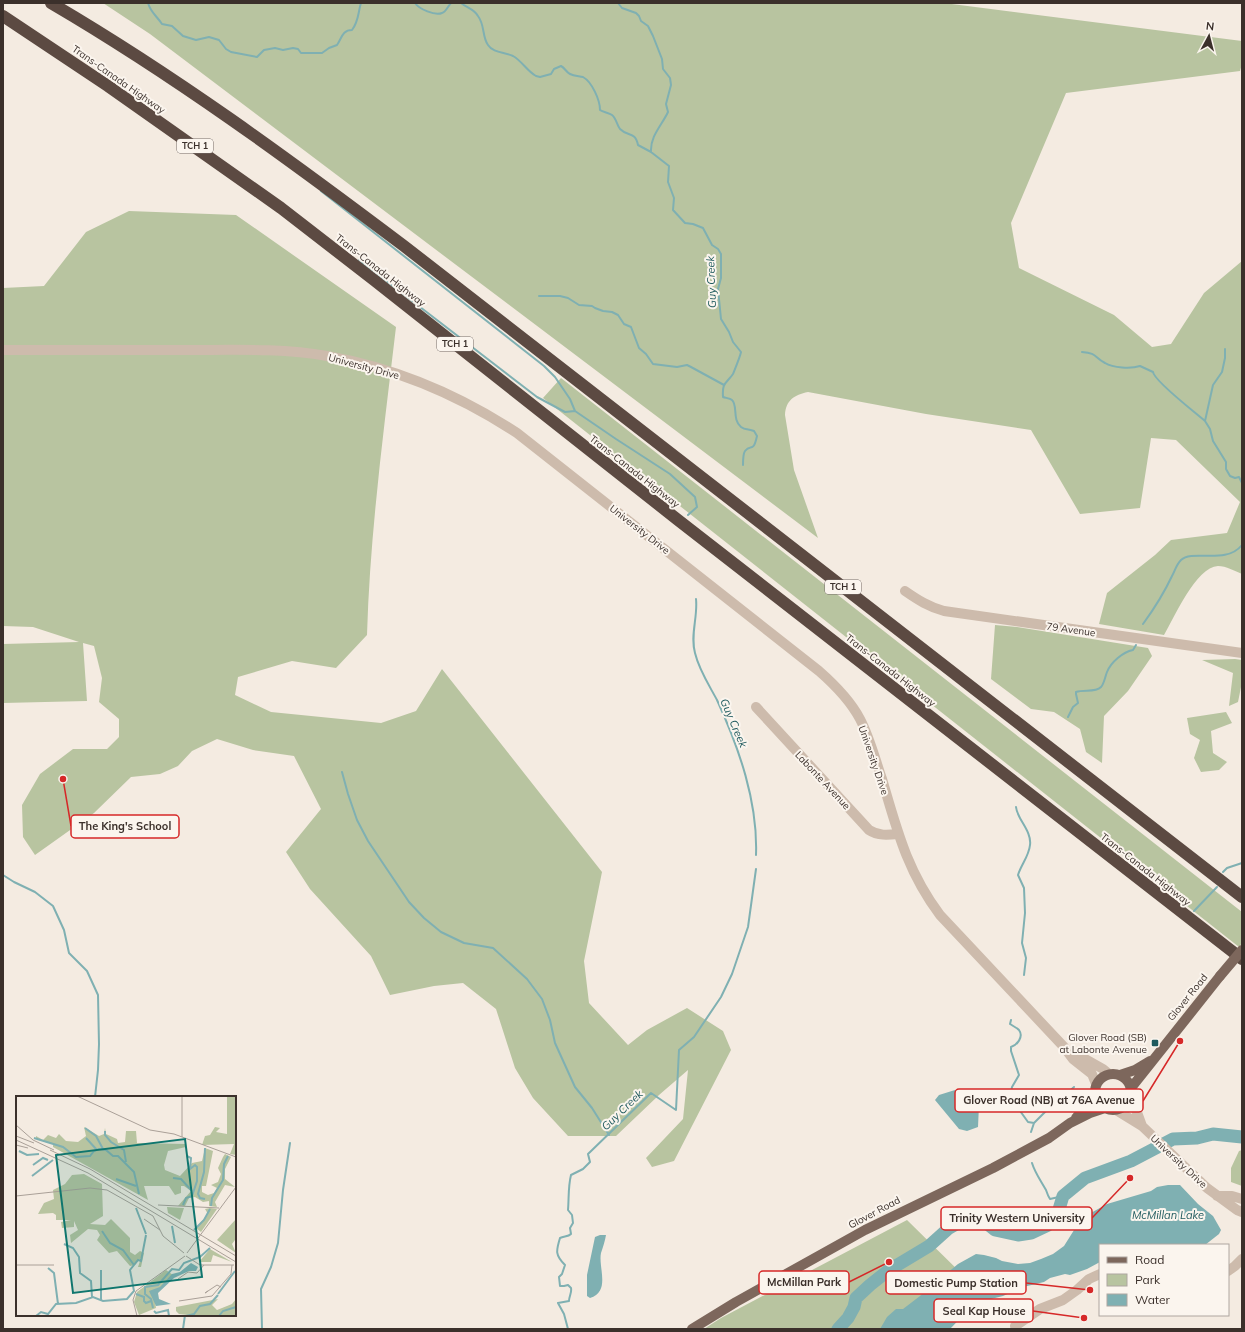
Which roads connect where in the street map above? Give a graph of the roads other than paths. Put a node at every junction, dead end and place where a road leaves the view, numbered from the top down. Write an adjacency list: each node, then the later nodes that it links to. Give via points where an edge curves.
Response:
1 (51, 3): 10 (highway, TCH 1, via 164,74 304,171)
2 (3, 16): 4 (highway, Trans-Canada Highway / TCH 1)
3 (3, 20): 4 (highway)
4 (27, 31): 12 (highway, Trans-Canada Highway / TCH 1, via 281,208)
5 (3, 350): 9 (street, University Drive, via 259,350 304,353 352,361 387,371 426,384 475,408 531,444 832,682 852,706 866,730)
6 (905, 591): 7 (street, 79 Avenue, via 932,608 944,611)
7 (1242, 653)
8 (756, 707): 9 (street, Labonte Avenue, via 869,830 880,835)
9 (898, 834): 13 (street, University Drive, via 916,879 940,915)
10 (1242, 896)
11 (1242, 950): 14 (main road, Glover Road, bridge)
12 (1242, 959)
13 (1064, 1047): 15 (street, University Drive); 17 (street, University Drive, via 1073,1059 1092,1074)
14 (1152, 1060): 16 (main road, Glover Road); 18 (main road, Glover Road)
15 (1109, 1074): 16 (main road); 17 (main road)
16 (1120, 1075): 18 (main road, via 1128,1082)
17 (1096, 1084): 19 (main road)
18 (1131, 1092): 21 (main road, via 1126,1105); 23 (street, University Drive)
19 (1095, 1095): 20 (main road, via 1098,1103); 22 (main road, Glover Road)
20 (1105, 1108): 21 (main road); 22 (main road, Glover Road)
21 (1116, 1110): 23 (street, University Drive)
22 (1070, 1123): 31 (main road, Glover Road, via 1049,1138 993,1168 865,1230)
23 (1143, 1127): 24 (street, University Drive)
24 (1217, 1196): 25 (street, University Drive); 26 (street, University Drive)
25 (1242, 1199)
26 (1242, 1212)
27 (1242, 1259): 28 (street)
28 (1229, 1270)
29 (1099, 1274): 30 (street, via 1089,1279 1063,1300 1040,1309)
30 (1015, 1326)
31 (692, 1329)

